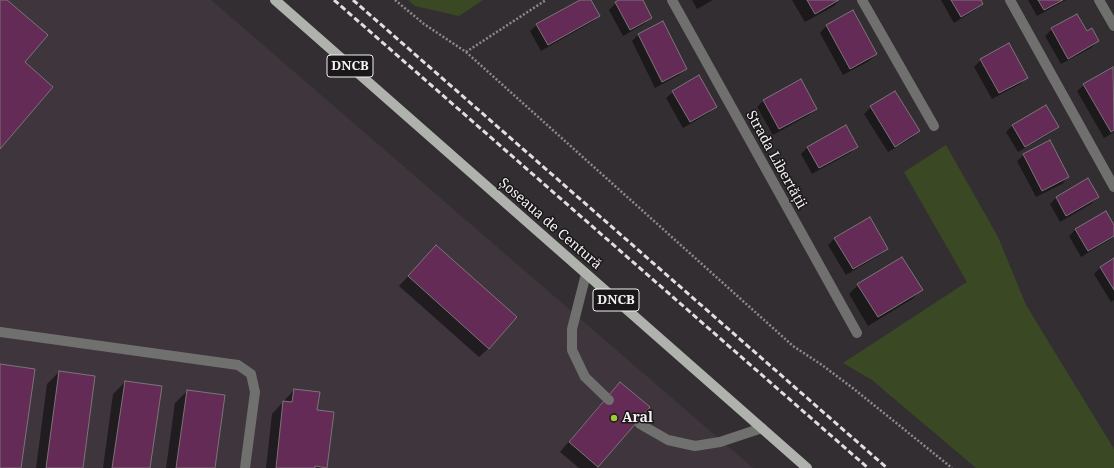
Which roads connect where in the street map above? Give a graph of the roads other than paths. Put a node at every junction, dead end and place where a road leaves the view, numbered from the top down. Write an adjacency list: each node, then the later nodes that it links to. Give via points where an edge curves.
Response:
1 (275, 0): 9 (main road, Șoseaua de Centură / DNCB)
2 (672, 0): 11 (street, Strada Libertății)
3 (862, 0): 7 (street)
4 (1010, 0): 8 (street)
5 (1099, 0): 6 (street)
6 (1114, 26)
7 (934, 126)
8 (1114, 187)
9 (586, 274): 12 (street, via 572,329 572,350 586,377); 14 (main road, Șoseaua de Centură / DNCB)
10 (0, 332): 15 (street, via 238,365 251,374 255,392)
11 (857, 333)
12 (609, 400)
13 (640, 424): 14 (street, via 668,440 695,446 720,442)
14 (762, 428): 16 (main road, Șoseaua de Centură / DNCB)
15 (245, 468)
16 (807, 468)

